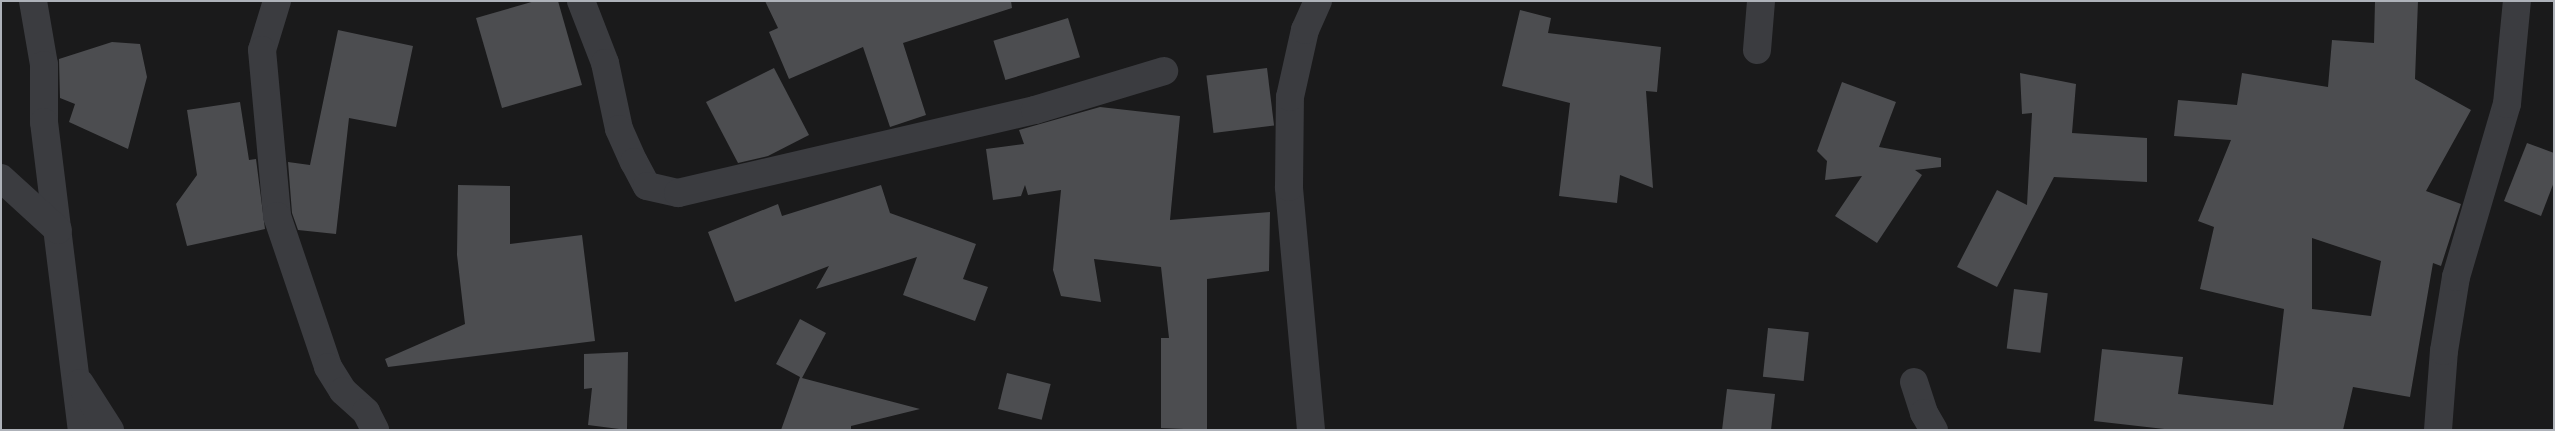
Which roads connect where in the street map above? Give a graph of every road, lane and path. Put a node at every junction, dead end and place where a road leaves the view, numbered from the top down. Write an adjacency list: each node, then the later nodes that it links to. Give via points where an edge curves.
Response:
1 (33, 1): 10 (street, via 44,65 44,122)
2 (277, 1): 15 (street, via 262,50 277,216 328,367 343,391 366,412)
3 (581, 1): 8 (street, via 605,63 619,130 634,162 647,186 678,193 1035,110)
4 (1318, 1): 16 (street, via 1305,30 1290,97 1289,187)
5 (1761, 1): 7 (street)
6 (2517, 1): 18 (street, via 2507,104 2456,277 2444,351)
7 (1757, 50)
8 (1164, 71)
9 (1, 178): 10 (street)
10 (58, 230): 11 (street)
11 (77, 378): 13 (street); 14 (street)
12 (1914, 382): 17 (street, via 1924,413)
13 (82, 430)
14 (110, 430)
15 (375, 430)
16 (1311, 430)
17 (1934, 430)
18 (2438, 430)

